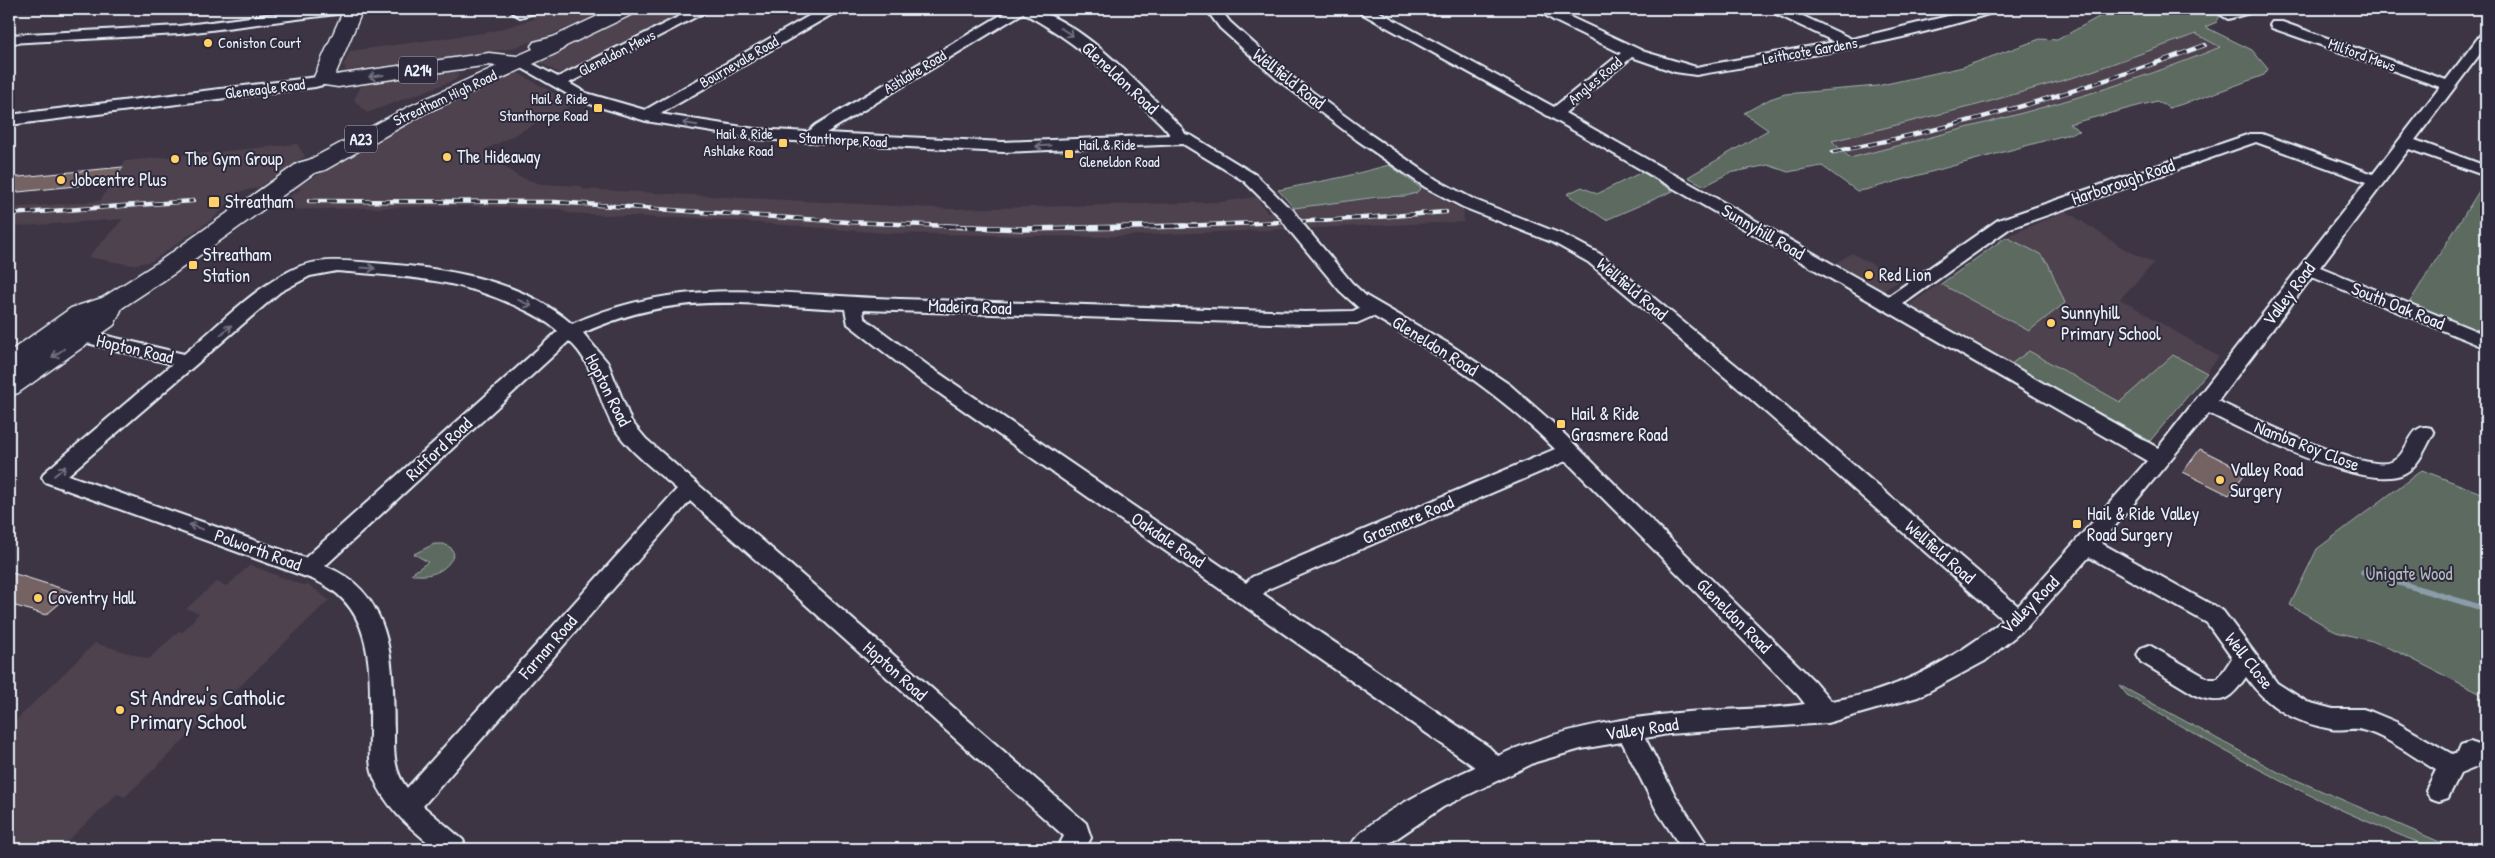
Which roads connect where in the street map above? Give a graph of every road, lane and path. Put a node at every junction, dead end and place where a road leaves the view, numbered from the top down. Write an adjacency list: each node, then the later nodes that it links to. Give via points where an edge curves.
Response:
1 (344, 9): 21 (street, via 179,30)
2 (353, 9): 26 (highway)
3 (628, 9): 24 (highway, Streatham High Road / A23, via 552,48)
4 (704, 9): 27 (street, Gleneldon Mews)
5 (831, 9): 30 (street, Bournevale Road)
6 (1020, 9): 32 (street, Ashlake Road, via 822,128)
7 (1025, 9): 17 (street, Gleneldon Road)
8 (1060, 9): 17 (street)
9 (1213, 9): 56 (street, Wellfield Road, via 1228,30 1253,52 1320,105 1421,177 1452,196 1571,244 1594,258 1752,389)
10 (1364, 9): 29 (street, Sunnyhill Road)
11 (1543, 9): 23 (street, Angles Road)
12 (1777, 9): 22 (street)
13 (1943, 9): 18 (street)
14 (1990, 9): 18 (street, Leithcote Gardens)
15 (2248, 9): 16 (street)
16 (2228, 15)
17 (1044, 18): 33 (street, Gleneldon Road, one-way to 33, via 1103,58 1176,131)
18 (1962, 18): 22 (street, Leithcote Gardens)
19 (2277, 25): 28 (street, Milford Mews)
20 (2486, 37): 28 (street, Valley Road)
21 (9, 39)
22 (1850, 44): 23 (street, Leithcote Gardens, via 1696,71 1683,70)
23 (1629, 50): 29 (street, Angles Road)
24 (515, 62): 25 (highway, Gleneagle Road / A214, via 489,59); 27 (street, Stanthorpe Road); 35 (highway, Streatham High Road / A23)
25 (466, 72): 26 (highway, Gleneagle Road / A214, one-way to 26); 35 (highway, Streatham High Road / A23, via 352,135 309,162)
26 (325, 80): 31 (street, Gleneagle Road)
27 (558, 84): 30 (street, Stanthorpe Road, via 581,96)
28 (2448, 86): 34 (street, Valley Road)
29 (1555, 114): 40 (street, Sunnyhill Road)
30 (646, 116): 32 (street, Stanthorpe Road, one-way to 30, via 755,134)
31 (9, 120)
32 (811, 138): 33 (street, Stanthorpe Road, one-way to 32, via 1003,147)
33 (1179, 138): 41 (street, Gleneldon Road, bridge, via 1190,140 1250,178 1278,205 1346,287)
34 (2405, 142): 36 (street); 37 (street, Valley Road)
35 (306, 168): 42 (highway, Streatham High Road / A23, via 110,304 105,320)
36 (2486, 171)
37 (2375, 180): 38 (street, Valley Road); 40 (street, Harborough Road, via 2256,137 2010,222)
38 (2309, 269): 44 (street, South Oak Road); 48 (street, Valley Road)
39 (853, 304): 41 (street, Madeira Road, via 1305,318 1357,317); 43 (street, Madeira Road, via 694,297 634,309); 55 (street, Oakdale Road, via 855,320 923,372)
40 (1889, 305): 51 (street, Sunnyhill Road)
41 (1372, 308): 50 (street, Gleneldon Road, via 1423,336 1503,390)
42 (74, 330): 45 (street, Hopton Road); 46 (highway, Streatham High Road / A23); 47 (highway, Streatham High Road / A23, one-way to 47)
43 (572, 331): 45 (street, Hopton Road, one-way to 43, via 274,288 305,271 337,266 463,279 551,315); 52 (street, Hopton Road, via 598,363 622,424 639,444); 54 (street, Rutford Road)
44 (2486, 342)
45 (189, 362): 54 (street, Polworth Road, one-way to 45, via 52,478)
46 (9, 364)
47 (9, 387)
48 (2206, 403): 49 (street, Namba Roy Close, via 2312,451 2372,470 2392,470 2405,464); 51 (street, Valley Road)
49 (2424, 433)
50 (1570, 450): 55 (street, Grasmere Road, via 1260,583); 59 (street, Gleneldon Road)
51 (2159, 458): 53 (street, Valley Road)
52 (690, 490): 63 (street, Farnan Road); 65 (street, Hopton Road, via 1077,831 1078,838)
53 (2087, 545): 56 (street, Valley Road); 58 (street, Well Close, via 2215,616)
54 (308, 568): 63 (street, Polworth Road, via 339,581 359,600 376,631 381,672 382,757 389,784)
55 (1249, 594): 61 (street, Oakdale Road, via 1483,757)
56 (2019, 620): 59 (street, Valley Road, via 1976,654 1910,690)
57 (2149, 655): 58 (street, via 2205,688 2224,689)
58 (2244, 659): 62 (street, Well Close, via 2269,690 2301,711 2333,718 2363,719 2460,759)
59 (1827, 713): 60 (street, Valley Road, via 1668,724)
60 (1628, 730): 61 (street, Valley Road, via 1557,745); 67 (street, via 1666,803)
61 (1494, 768): 66 (street, Valley Road, via 1434,799)
62 (2439, 790)
63 (406, 805): 64 (street, Polworth Road)
64 (454, 849)
65 (1070, 849)
66 (1362, 849)
67 (1697, 849)

